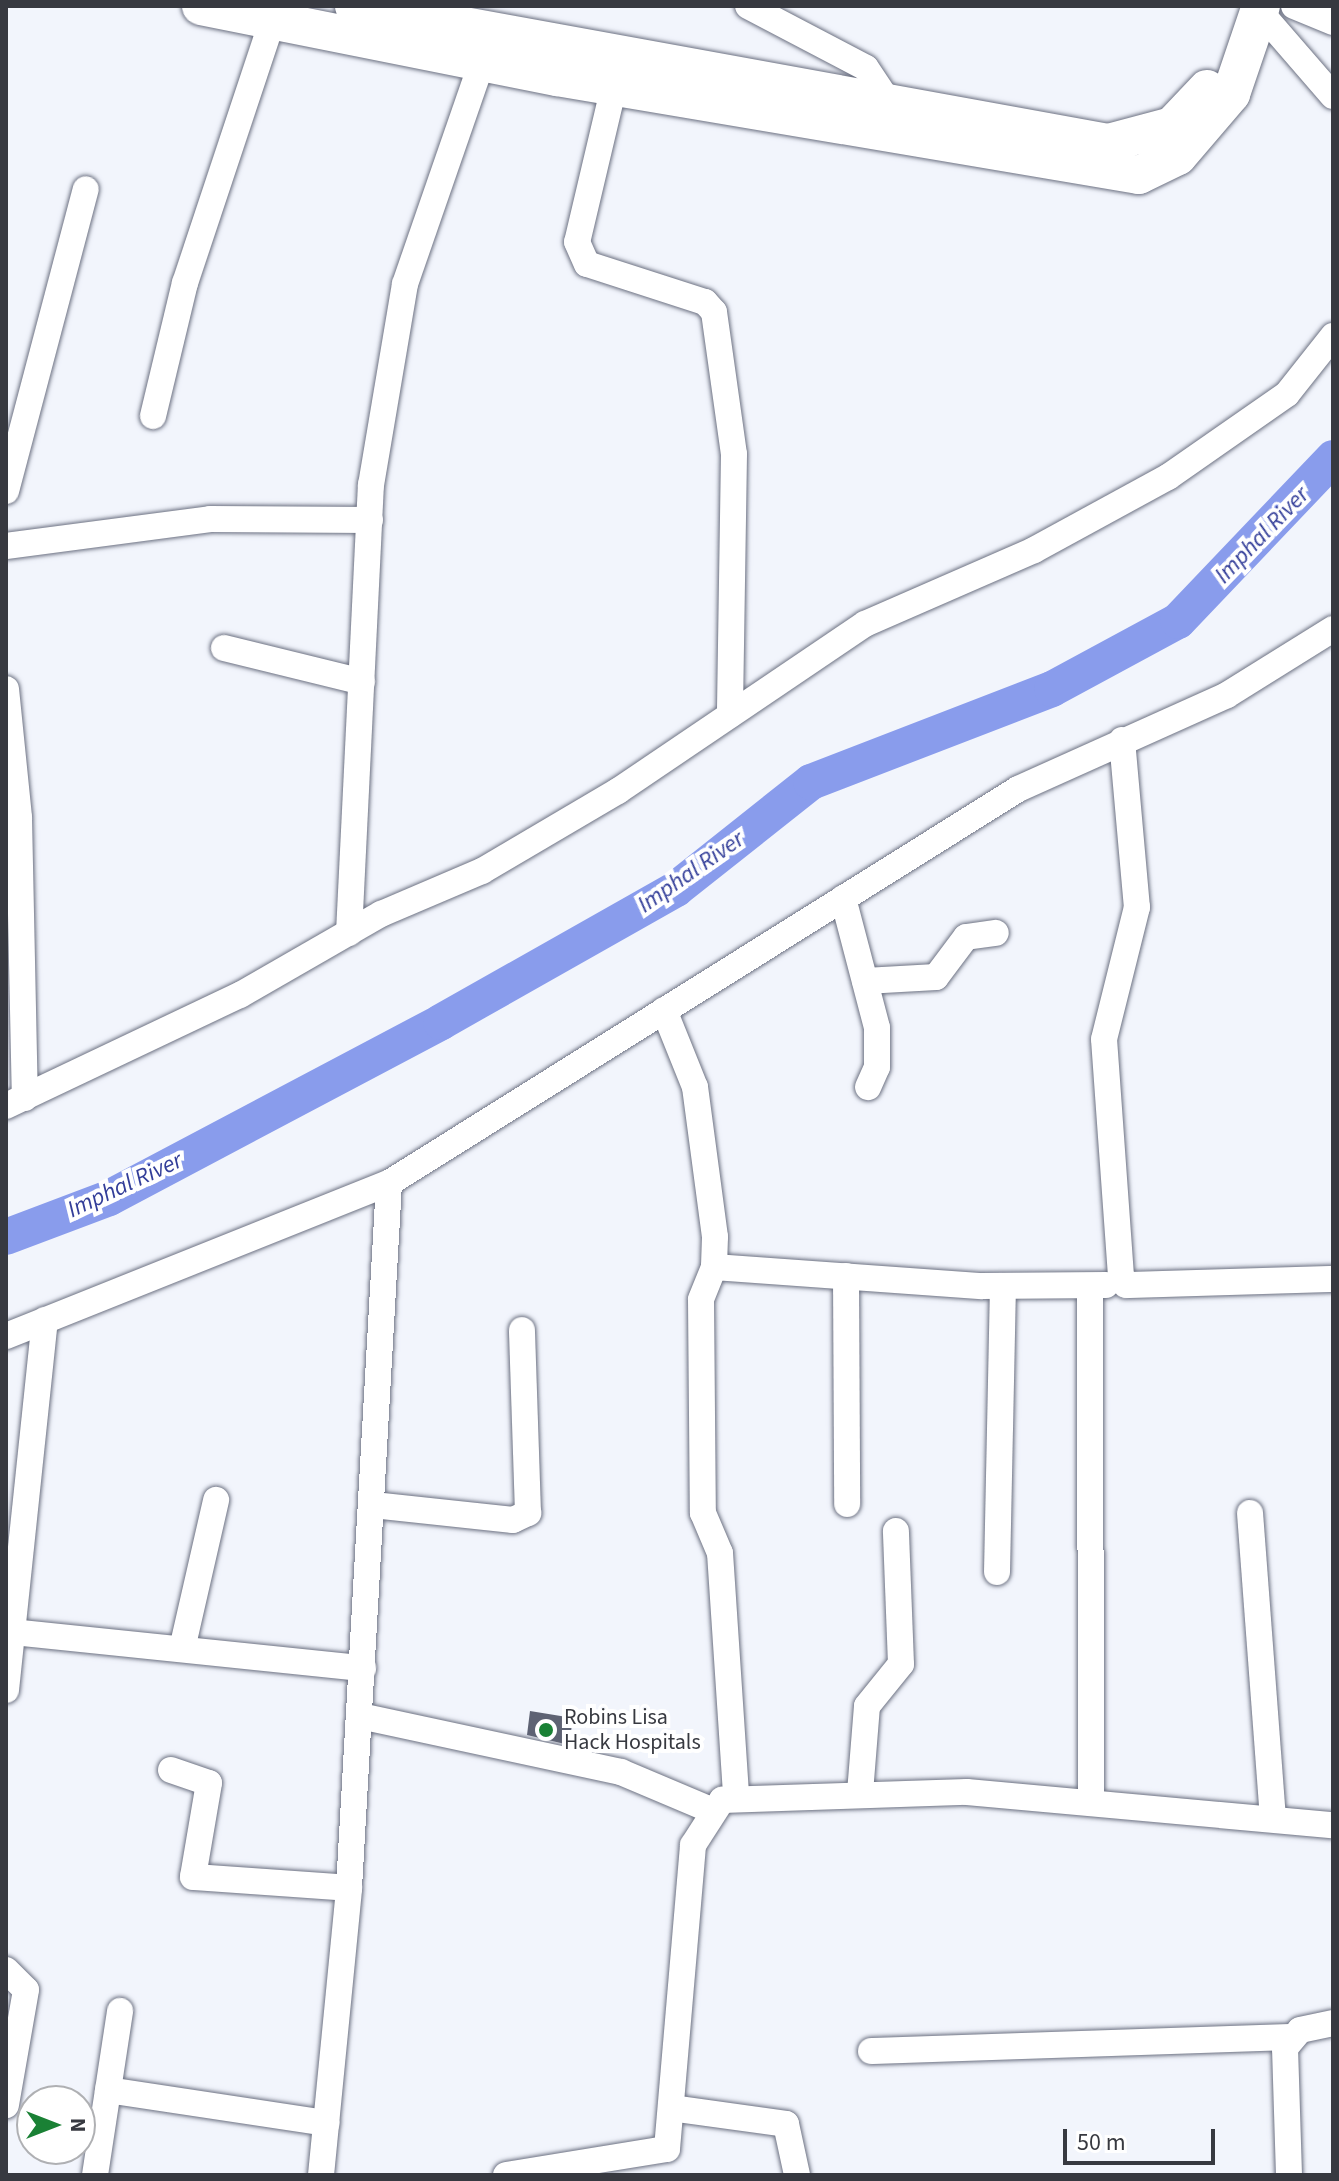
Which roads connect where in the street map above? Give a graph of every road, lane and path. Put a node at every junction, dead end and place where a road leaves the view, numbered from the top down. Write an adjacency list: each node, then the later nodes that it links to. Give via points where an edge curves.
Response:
1 (201, 6): 5 (highway)
2 (354, 6): 10 (highway)
3 (748, 6): 10 (street, via 866,68)
4 (1262, 8): 6 (street); 9 (street); 10 (highway, via 1231,94 1196,139 1158,169 1116,174)
5 (272, 21): 7 (highway); 13 (street, via 185,283)
6 (1333, 22)
7 (482, 62): 8 (highway); 15 (street, via 398,310)
8 (614, 86): 10 (highway); 21 (street, via 577,242 587,264 705,302 714,312 734,454)
9 (1333, 96)
10 (898, 120)
11 (86, 189): 14 (street)
12 (1333, 336): 21 (street, via 1287,394 1168,477 1034,550 865,624)
13 (153, 416)
14 (6, 491)
15 (370, 520): 16 (street, via 210,519); 19 (street)
16 (6, 546)
17 (1333, 629): 22 (street, via 1227,695)
18 (224, 648): 19 (street)
19 (362, 682): 24 (street)
20 (6, 689): 29 (street, via 19,818)
21 (730, 715): 24 (street, via 482,871)
22 (1122, 740): 23 (street, via 1018,789); 34 (street, via 1137,907 1104,1039 1117,1261)
23 (843, 898): 26 (street); 27 (street)
24 (349, 933): 29 (street)
25 (996, 933): 26 (street, via 966,937 936,977)
26 (865, 981): 28 (street, via 879,1048)
27 (664, 1010): 30 (street); 31 (street, via 695,1087)
28 (868, 1087)
29 (15, 1102)
30 (389, 1183): 37 (street); 42 (street)
31 (714, 1267): 32 (street); 53 (street, via 701,1300 703,1513 720,1553)
32 (846, 1276): 35 (street); 41 (street)
33 (1333, 1279): 34 (street)
34 (1126, 1285): 36 (street)
35 (1003, 1286): 36 (street); 45 (street)
36 (1090, 1286): 54 (street)
37 (45, 1320): 39 (street); 46 (street)
38 (522, 1330): 42 (street, via 528,1513 513,1520)
39 (6, 1336)
40 (216, 1500): 47 (street)
41 (847, 1504)
42 (373, 1505): 48 (street)
43 (1250, 1513): 56 (street)
44 (896, 1531): 52 (street, via 901,1664 867,1706)
45 (997, 1572)
46 (12, 1632): 47 (street); 49 (street)
47 (182, 1649): 48 (street)
48 (363, 1668): 50 (street)
49 (6, 1690)
50 (360, 1716): 55 (street, via 621,1772); 58 (street)
51 (171, 1770): 58 (street, via 209,1783 193,1877)
52 (860, 1793): 53 (street); 54 (street)
53 (736, 1794): 55 (street)
54 (1091, 1799): 56 (street)
55 (711, 1810): 66 (street, via 690,1862)
56 (1273, 1817): 57 (street)
57 (1333, 1825)
58 (349, 1888): 67 (street)
59 (6, 1970): 65 (street, via 26,1990)
60 (120, 2011): 64 (street)
61 (1333, 2023): 62 (street)
62 (1292, 2037): 63 (street); 73 (street, via 1285,2048)
63 (871, 2051)
64 (108, 2090): 67 (street); 69 (street)
65 (6, 2105)
66 (671, 2108): 68 (street); 72 (street, via 786,2124)
67 (327, 2123): 70 (street)
68 (666, 2162): 71 (street)
69 (95, 2175)
70 (321, 2175)
71 (506, 2175)
72 (797, 2175)
73 (1289, 2175)

